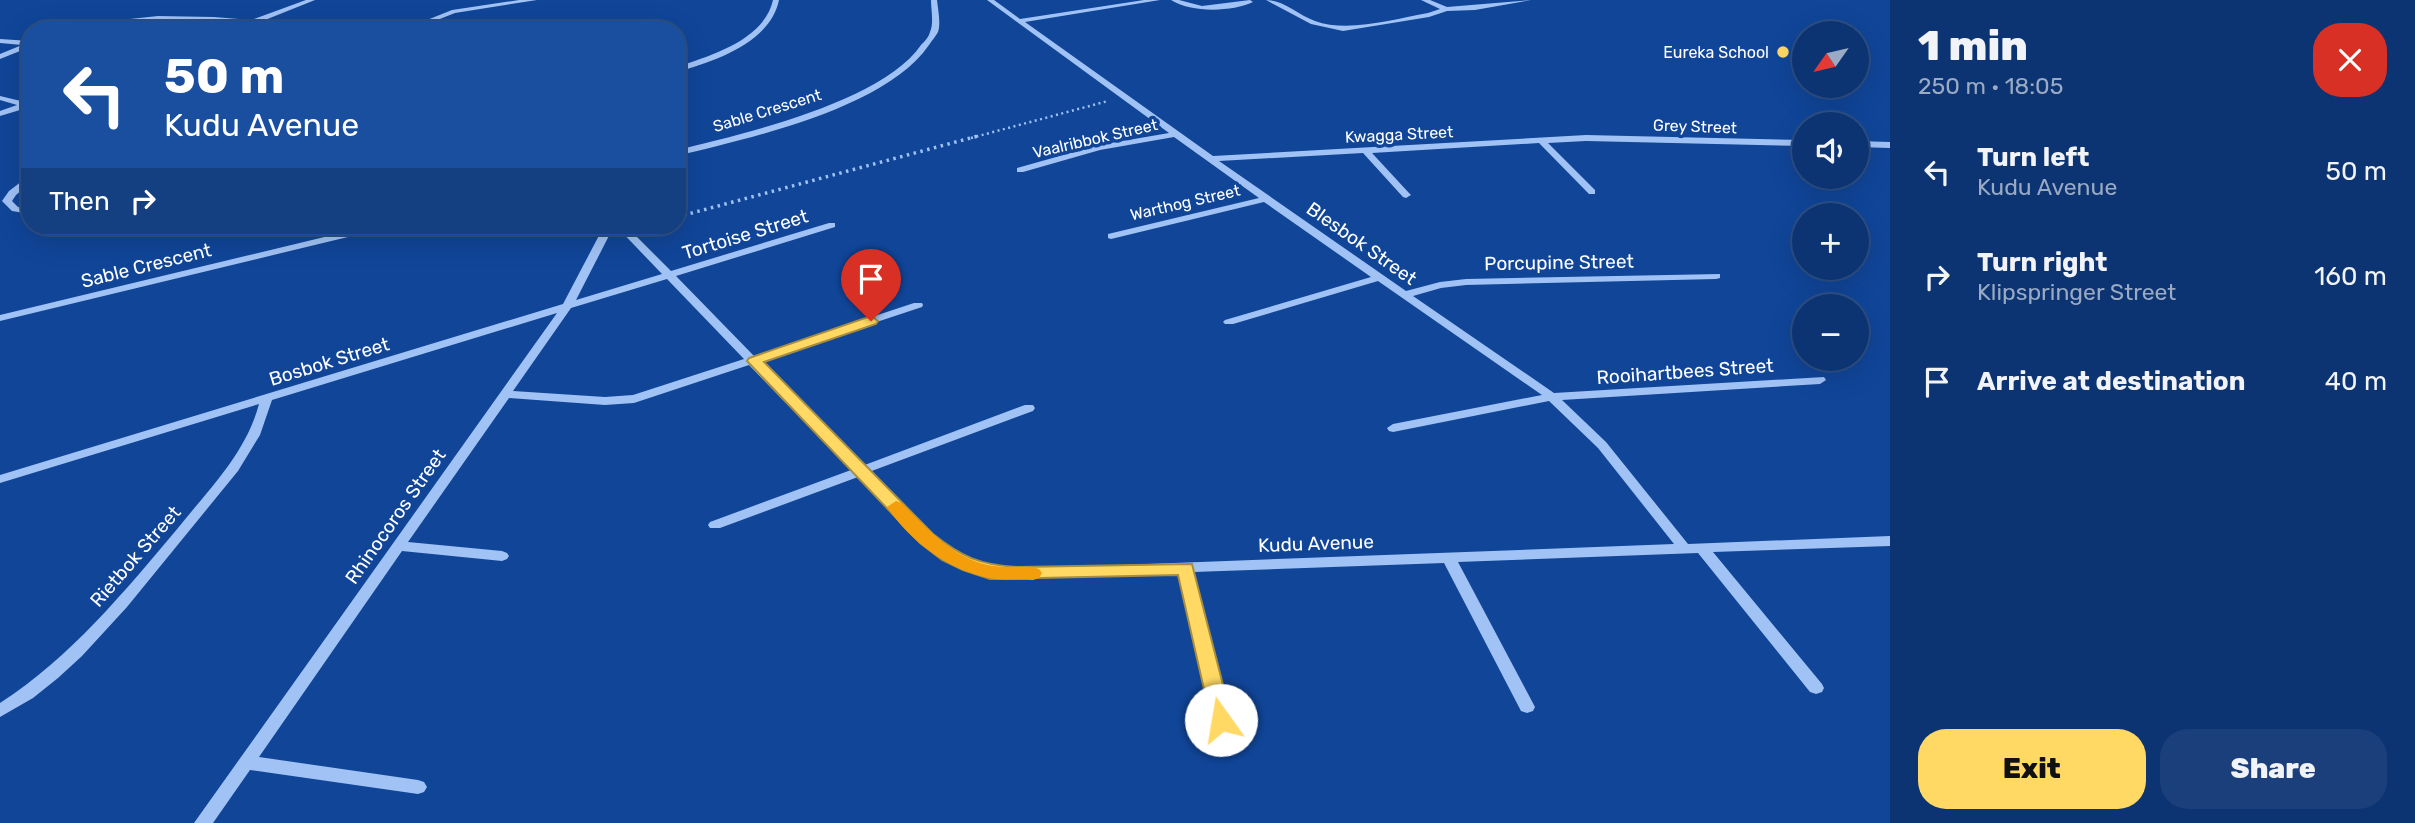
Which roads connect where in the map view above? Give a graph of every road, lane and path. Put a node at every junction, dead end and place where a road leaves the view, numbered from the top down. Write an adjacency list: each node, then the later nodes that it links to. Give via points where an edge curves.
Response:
1 (312, 0): 14 (street)
2 (534, 0): 15 (street, via 454,12)
3 (776, 0): 21 (street, via 772,17 749,38)
4 (934, 0): 34 (street, Sable Crescent, via 937,19 930,40 909,63 876,86 793,122)
5 (990, 0): 16 (street, Blesbok Street)
6 (1157, 0): 16 (street)
7 (1174, 0): 11 (street, via 1197,9)
8 (1269, 0): 12 (street, via 1310,22 1339,29)
9 (1424, 0): 12 (street)
10 (1528, 0): 12 (street)
11 (1250, 2)
12 (1446, 9)
13 (120, 21): 14 (street, via 177,16)
14 (254, 21)
15 (430, 21)
16 (1018, 21): 22 (street, Blesbok Street)
17 (0, 41): 18 (street)
18 (21, 42)
19 (21, 47): 20 (street)
20 (0, 57)
21 (686, 66)
22 (1126, 96): 27 (street, Blesbok Street); 42 (path)
23 (0, 99): 24 (street)
24 (21, 104)
25 (21, 107): 26 (street)
26 (0, 114)
27 (1176, 134): 35 (street, Blesbok Street); 36 (street, Vaalribbok Street, via 1099,148)
28 (1586, 138): 29 (street, Kwagga Street); 30 (street, Grey Street)
29 (1541, 140): 33 (street, Kwagga Street); 38 (street)
30 (1792, 143)
31 (1869, 145): 32 (street)
32 (1890, 145)
33 (1366, 150): 35 (street, Kwagga Street); 39 (street)
34 (686, 151)
35 (1213, 159): 40 (street, Blesbok Street)
36 (1020, 170)
37 (21, 186): 41 (street, via 8,201 10,207)
38 (1592, 191)
39 (1406, 195)
40 (1266, 199): 47 (street, Warthog Street); 50 (street, Blesbok Street)
41 (21, 209)
42 (686, 215)
43 (832, 225): 48 (street, Tortoise Street)
44 (344, 235): 54 (street, Sable Crescent)
45 (604, 235): 53 (street, Rhinocoros Street)
46 (630, 235): 48 (street, Kudu Avenue)
47 (1111, 236)
48 (668, 275): 53 (street, Bosbok Street); 56 (street, Kudu Avenue)
49 (1716, 276): 51 (street, Porcupine Street, via 1465,282)
50 (1378, 278): 51 (street, Blesbok Street); 55 (street)
51 (1404, 295): 59 (street, Blesbok Street)
52 (918, 305): 56 (street)
53 (567, 306): 58 (street, Rhinocoros Street); 60 (street, Bosbok Street)
54 (0, 318)
55 (1229, 322)
56 (754, 361): 58 (street, via 627,400); 63 (street, Kudu Avenue)
57 (1820, 380): 59 (street, Rooihartbees Street)
58 (506, 394): 67 (street, Rhinocoros Street)
59 (1552, 397): 62 (street, Rooihartbees Street); 68 (street, Blesbok Street, via 1602,445)
60 (266, 399): 64 (street, Bosbok Street); 75 (street, Rietbok Street, via 260,422 241,457 142,581 48,677)
61 (1029, 408): 63 (street)
62 (1393, 428)
63 (860, 470): 65 (street); 72 (street, Kudu Avenue, via 926,539 969,566 1017,574)
64 (0, 479)
65 (715, 525)
66 (1890, 541): 69 (street, Kudu Avenue)
67 (398, 546): 70 (street); 77 (street, Rhinocoros Street)
68 (1684, 548): 69 (street, Kudu Avenue); 71 (street, Kudu Avenue)
69 (1702, 548): 73 (street)
70 (502, 556)
71 (1448, 557): 72 (street, Kudu Avenue); 74 (street)
72 (1185, 568): 76 (street)
73 (1816, 688)
74 (1527, 707)
75 (0, 711)
76 (1221, 720)
77 (246, 762): 78 (street); 79 (street, Rhinocoros Street)
78 (418, 787)
79 (203, 823)

